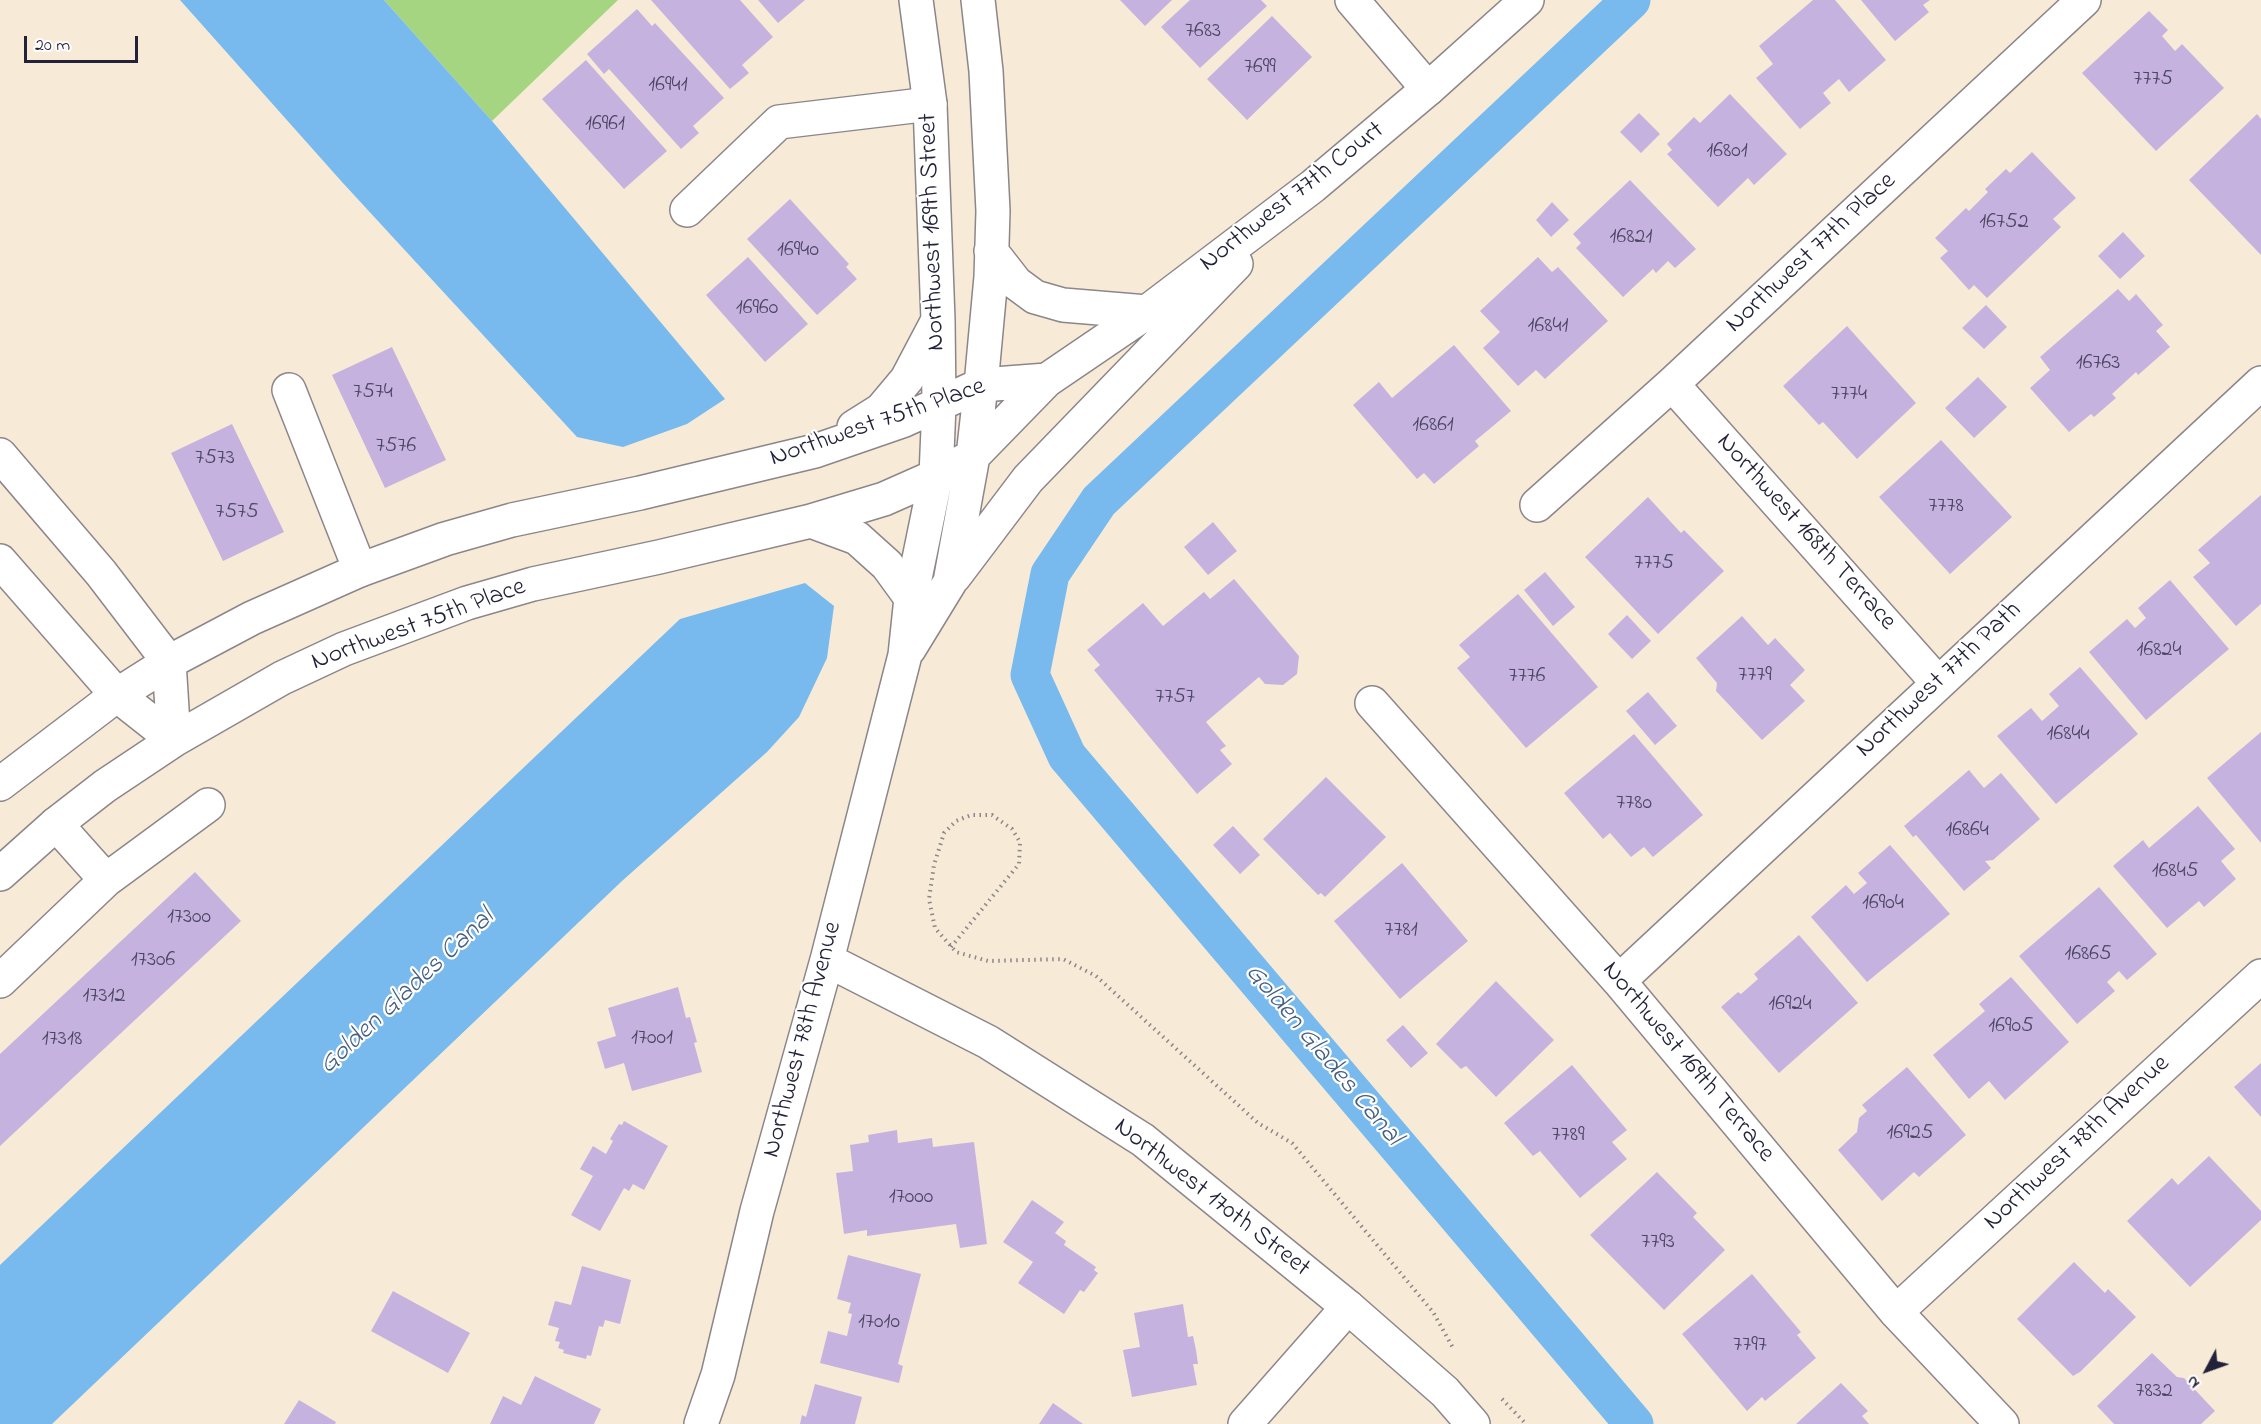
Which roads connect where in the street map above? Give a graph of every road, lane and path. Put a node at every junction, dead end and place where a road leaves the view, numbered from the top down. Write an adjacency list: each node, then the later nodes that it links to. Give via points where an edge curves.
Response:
1 (916, 0): 7 (street, Northwest 169th Street)
2 (978, 0): 10 (street, Northwest 169th Street, via 986,71)
3 (1352, 0): 6 (street)
4 (1527, 0): 6 (street, Northwest 77th Court)
5 (2084, 0): 15 (street, Northwest 77th Place)
6 (1428, 89): 8 (street, Northwest 77th Court)
7 (930, 104): 9 (street, via 779,122); 12 (street, Northwest 169th Street)
8 (1313, 186): 11 (street, Northwest 77th Court); 27 (street, via 1028,480)
9 (687, 210)
10 (992, 251): 11 (street, via 1016,283 1035,297 1063,305); 16 (street, Northwest 169th Street)
11 (1147, 312): 13 (street, Northwest 77th Court)
12 (938, 320): 18 (street, Northwest 169th Street); 19 (street, via 907,379 881,410)
13 (1047, 380): 16 (street, Northwest 75th Place); 21 (street, Northwest 75th Place)
14 (2261, 383): 31 (street, Northwest 77th Path)
15 (1672, 384): 23 (street, Northwest 77th Place); 31 (street, Northwest 168th Terrace)
16 (981, 385): 18 (street, Northwest 75th Place); 21 (street, Northwest 169th Street)
17 (289, 390): 26 (street)
18 (939, 405): 19 (street, Northwest 75th Place); 22 (street, Northwest 169th Street)
19 (815, 451): 26 (street, Northwest 75th Place, via 512,520)
20 (0, 455): 30 (street, via 101,573)
21 (973, 456): 22 (street, Northwest 75th Place); 27 (street, Northwest 169th Street)
22 (936, 476): 24 (street, Northwest 75th Place, via 884,499); 28 (street, Northwest 169th Street)
23 (1537, 505)
24 (811, 521): 28 (street, via 857,538 887,565); 34 (street, Northwest 75th Place, via 532,584 467,603 344,649 282,678)
25 (0, 561): 32 (street)
26 (360, 570): 30 (street, Northwest 75th Place, via 252,618)
27 (950, 582): 29 (street, Northwest 169th Street)
28 (911, 598): 29 (street, Northwest 169th Street)
29 (905, 655): 41 (street, Northwest 78th Avenue)
30 (169, 662): 32 (street, Northwest 75th Place); 34 (street)
31 (1938, 683): 44 (street, Northwest 77th Path)
32 (117, 695): 34 (street); 35 (street, Northwest 75th Place)
33 (1372, 703): 44 (street, Northwest 169th Terrace)
34 (174, 740): 37 (street, Northwest 75th Place)
35 (0, 784)
36 (208, 805): 39 (street)
37 (56, 824): 38 (street, Northwest 75th Place); 39 (street)
38 (0, 874)
39 (106, 880): 43 (street)
40 (951, 947): 40 (path, via 935,928 931,909 934,865 944,833 956,821 971,815 992,814 1012,829 1020,842 1019,864); 47 (path, via 988,962 1064,959 1096,976 1258,1123 1292,1143 1433,1312)
41 (826, 960): 45 (street, Northwest 170th Street, via 988,1042 1143,1140); 49 (street, Northwest 78th Avenue, via 757,1211 718,1374)
42 (2261, 976): 46 (street, Northwest 78th Avenue)
43 (0, 981)
44 (1619, 981): 46 (street, Northwest 169th Terrace)
45 (1348, 1307): 50 (street); 51 (street, Northwest 170th Street, via 1445,1392)
46 (1896, 1312): 53 (street, Northwest 169th Terrace)
47 (1457, 1352)
48 (1496, 1392): 52 (path)
49 (701, 1424)
50 (1245, 1424)
51 (1473, 1424)
52 (1526, 1424)
53 (2002, 1424)

